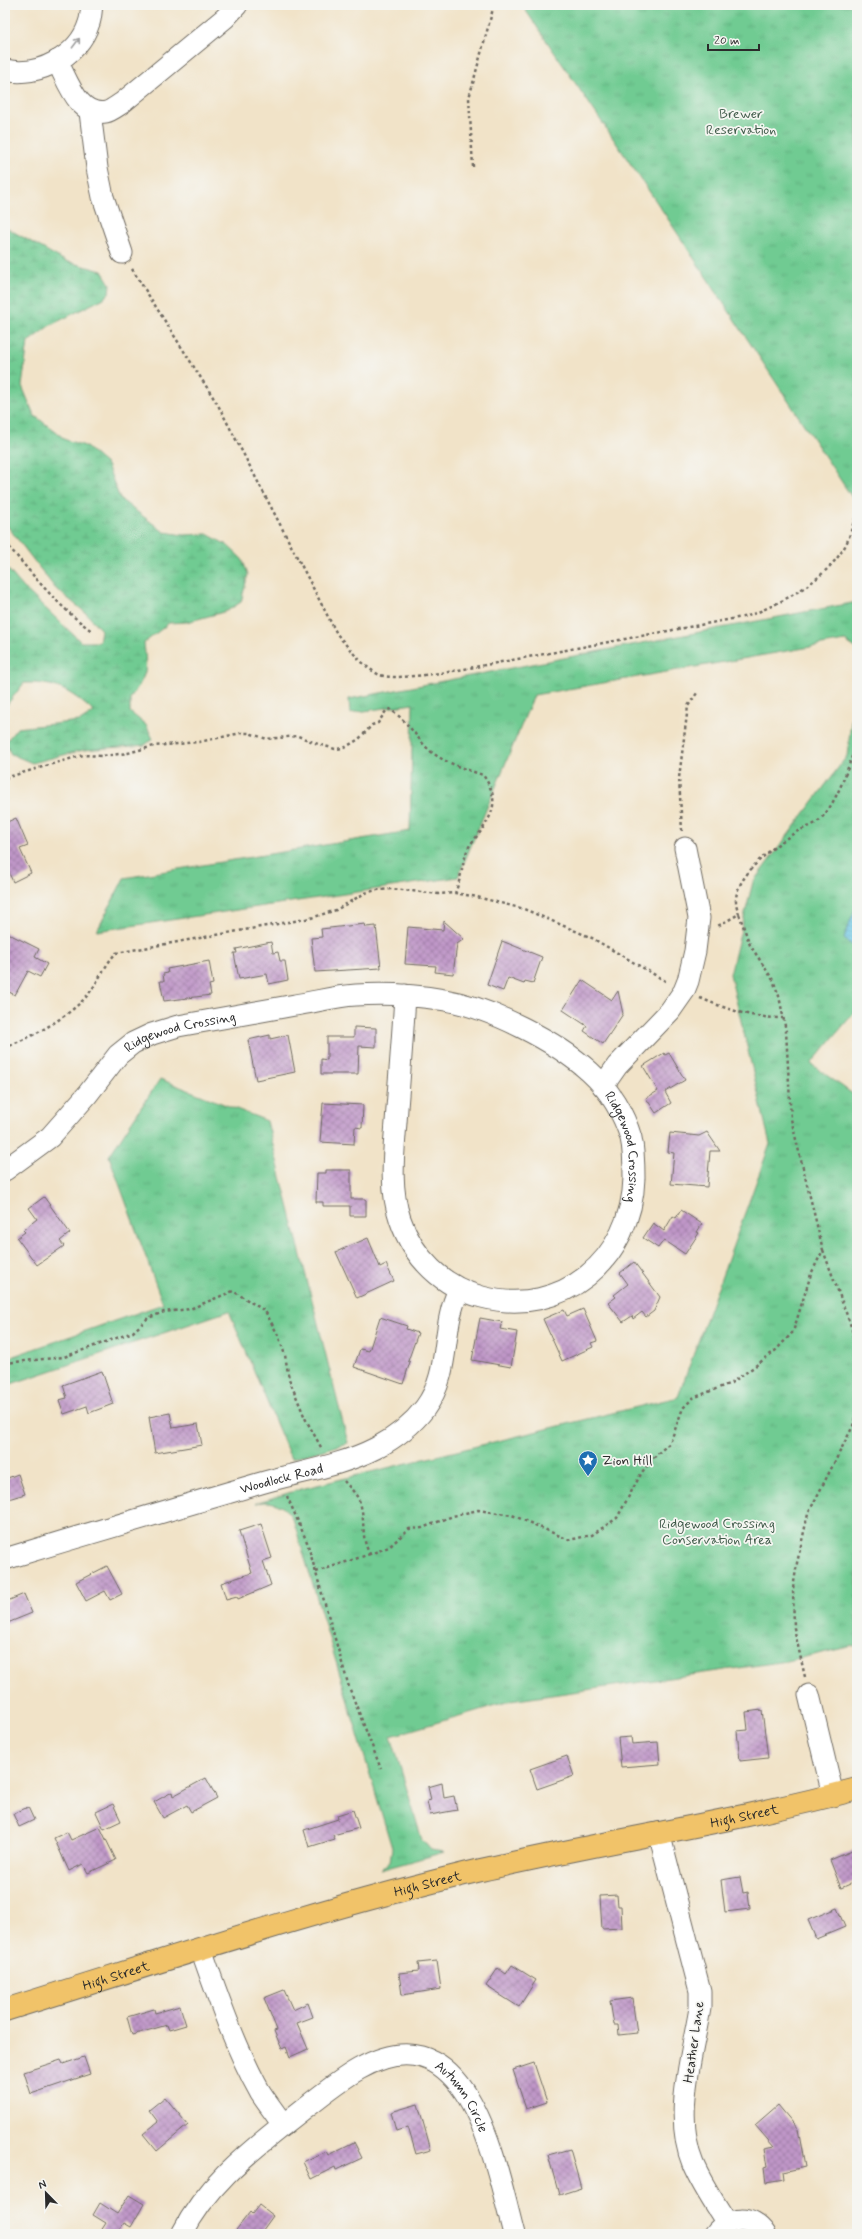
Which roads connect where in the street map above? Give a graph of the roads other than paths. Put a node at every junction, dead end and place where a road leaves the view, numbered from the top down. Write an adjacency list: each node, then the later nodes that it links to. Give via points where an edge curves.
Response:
1 (92, 5): 3 (street, one-way to 1, via 79,41 89,24)
2 (237, 5): 5 (street, via 225,18 122,103 106,112)
3 (57, 61): 4 (street, via 38,70); 5 (street, via 80,104)
4 (5, 70)
5 (90, 112): 6 (street, via 103,197)
6 (122, 253)
7 (685, 848): 9 (street, via 699,918 695,951 684,991 670,1012 617,1066)
8 (406, 995): 9 (street, Ridgewood Crossing, via 448,1001 514,1024 551,1044 590,1071); 10 (street, Ridgewood Crossing, via 352,995 178,1026 152,1034 133,1043 118,1055 50,1137); 11 (street, Ridgewood Crossing, via 394,1173 395,1200 403,1226 420,1257 437,1275)
9 (603, 1086): 11 (street, Ridgewood Crossing, via 625,1122 631,1140 634,1166 631,1206 613,1250 602,1264 582,1281 563,1292 531,1301 492,1300)
10 (5, 1170)
11 (459, 1290): 12 (street, Woodlock Road, via 453,1303 444,1367 437,1387 426,1407 398,1436 375,1449 331,1464)
12 (5, 1559)
13 (809, 1695): 15 (street)
14 (857, 1789): 15 (main road, High Street)
15 (833, 1795): 16 (main road, High Street)
16 (659, 1833): 17 (main road, High Street, via 480,1871 397,1892); 20 (street, Heather Lane, via 700,1991 700,2008 684,2113 686,2140 693,2164)
17 (201, 1949): 18 (main road, High Street); 19 (street, via 242,2054 260,2092)
18 (5, 2010)
19 (283, 2125): 21 (street, Autumn Circle, via 226,2173 197,2207); 22 (street, Autumn Circle, via 359,2069 386,2057 408,2055 428,2060 448,2071 464,2089 474,2107 484,2128)
20 (721, 2228): 23 (street, Heather Lane, via 736,2220 746,2220 755,2224)
21 (182, 2234)
22 (514, 2234)
23 (765, 2234)

